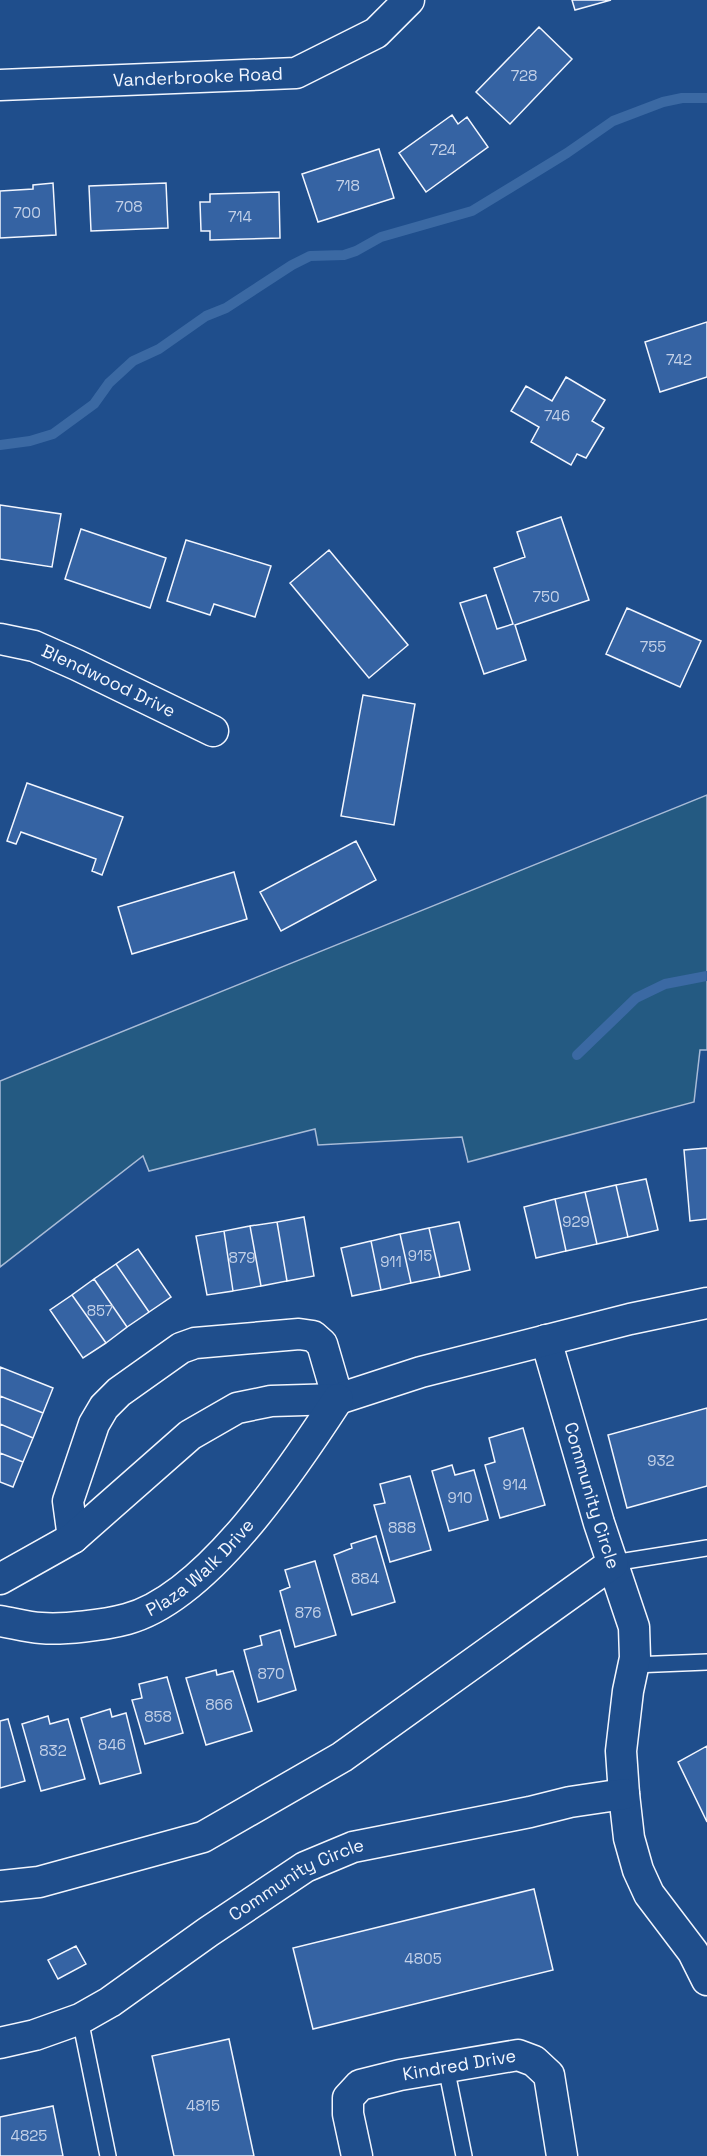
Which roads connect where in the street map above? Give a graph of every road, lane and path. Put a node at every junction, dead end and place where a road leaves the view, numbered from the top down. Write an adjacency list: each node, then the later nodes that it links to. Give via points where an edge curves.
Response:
1 (409, 0): 2 (street, Vanderbrooke Road, via 376,33 296,73)
2 (0, 86)
3 (0, 639): 4 (street, Blendwood Drive, via 34,646 78,665)
4 (213, 731)
5 (707, 1303): 6 (street)
6 (546, 1340): 7 (street, via 421,1372); 10 (street, Community Circle)
7 (338, 1399): 8 (street, via 271,1401 237,1408 190,1435); 8 (street, via 322,1344 313,1336 211,1341 181,1348 119,1392 94,1424 68,1501); 12 (street, Plaza Walk Drive, via 244,1530 162,1604 127,1619 84,1626 41,1628)
8 (73, 1538): 11 (street)
9 (707, 1548): 10 (lane)
10 (613, 1563): 14 (street, Community Circle, via 634,1627); 16 (street, via 342,1757 204,1838 39,1882)
11 (0, 1578)
12 (0, 1621)
13 (707, 1662): 14 (lane)
14 (633, 1665): 15 (street, Community Circle, via 621,1751)
15 (624, 1794): 17 (street, Community Circle, via 629,1838 638,1870 649,1894 693,1953); 18 (street, Community Circle, via 353,1847 314,1863)
16 (0, 1886)
17 (707, 1980)
18 (80, 2019): 19 (street, Community Circle); 21 (lane)
19 (0, 2043)
20 (446, 2067): 22 (street, Kindred Drive, via 360,2085 348,2098); 23 (lane); 24 (street, Kindred Drive, via 518,2055 534,2061 549,2075)
21 (108, 2156)
22 (357, 2156)
23 (464, 2156)
24 (562, 2156)

